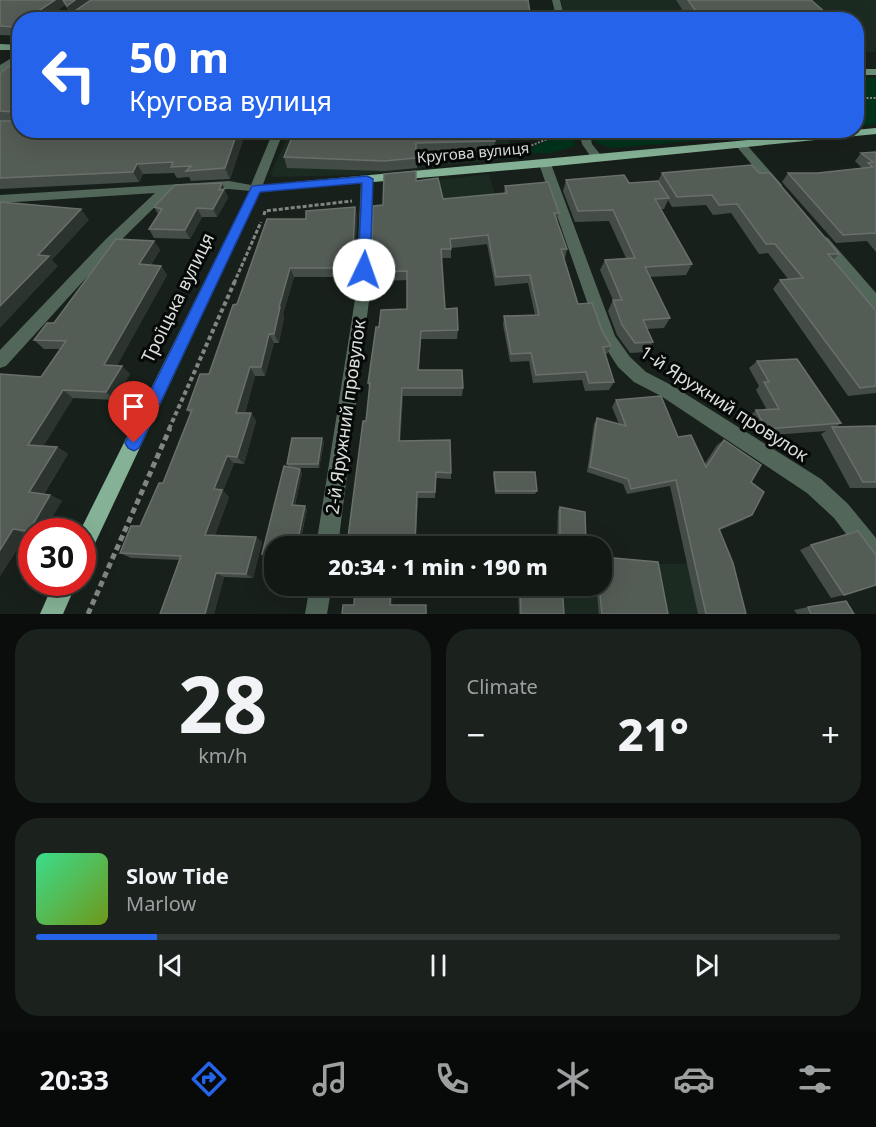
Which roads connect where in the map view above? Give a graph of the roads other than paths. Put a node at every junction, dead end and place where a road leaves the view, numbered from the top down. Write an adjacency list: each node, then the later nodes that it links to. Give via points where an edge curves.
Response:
1 (100, 0): 2 (street)
2 (83, 12)
3 (276, 138): 10 (street, Троїцька вулиця)
4 (583, 138): 7 (street)
5 (808, 138): 6 (main road, Кругова вулиця)
6 (741, 145): 7 (main road, Кругова вулиця); 12 (street)
7 (597, 158): 8 (main road, Кругова вулиця)
8 (545, 164): 9 (main road, Кругова вулиця); 19 (street, 1-й Яружний провулок, via 608,339 624,362 814,486 841,511)
9 (367, 179): 10 (main road, Кругова вулиця); 18 (street, 2-й Яружний провулок, via 363,293)
10 (256, 189): 11 (street, Кругова вулиця, via 229,184); 17 (main road, Троїцька вулиця)
11 (166, 190): 13 (street, Кругова вулиця); 16 (street, via 111,242)
12 (786, 198)
13 (0, 199)
14 (816, 233): 15 (street)
15 (876, 303)
16 (0, 361)
17 (96, 520)
18 (328, 536)
19 (876, 555)
20 (59, 596): 22 (main road)
21 (319, 596): 23 (street)
22 (51, 614)
23 (316, 614)

